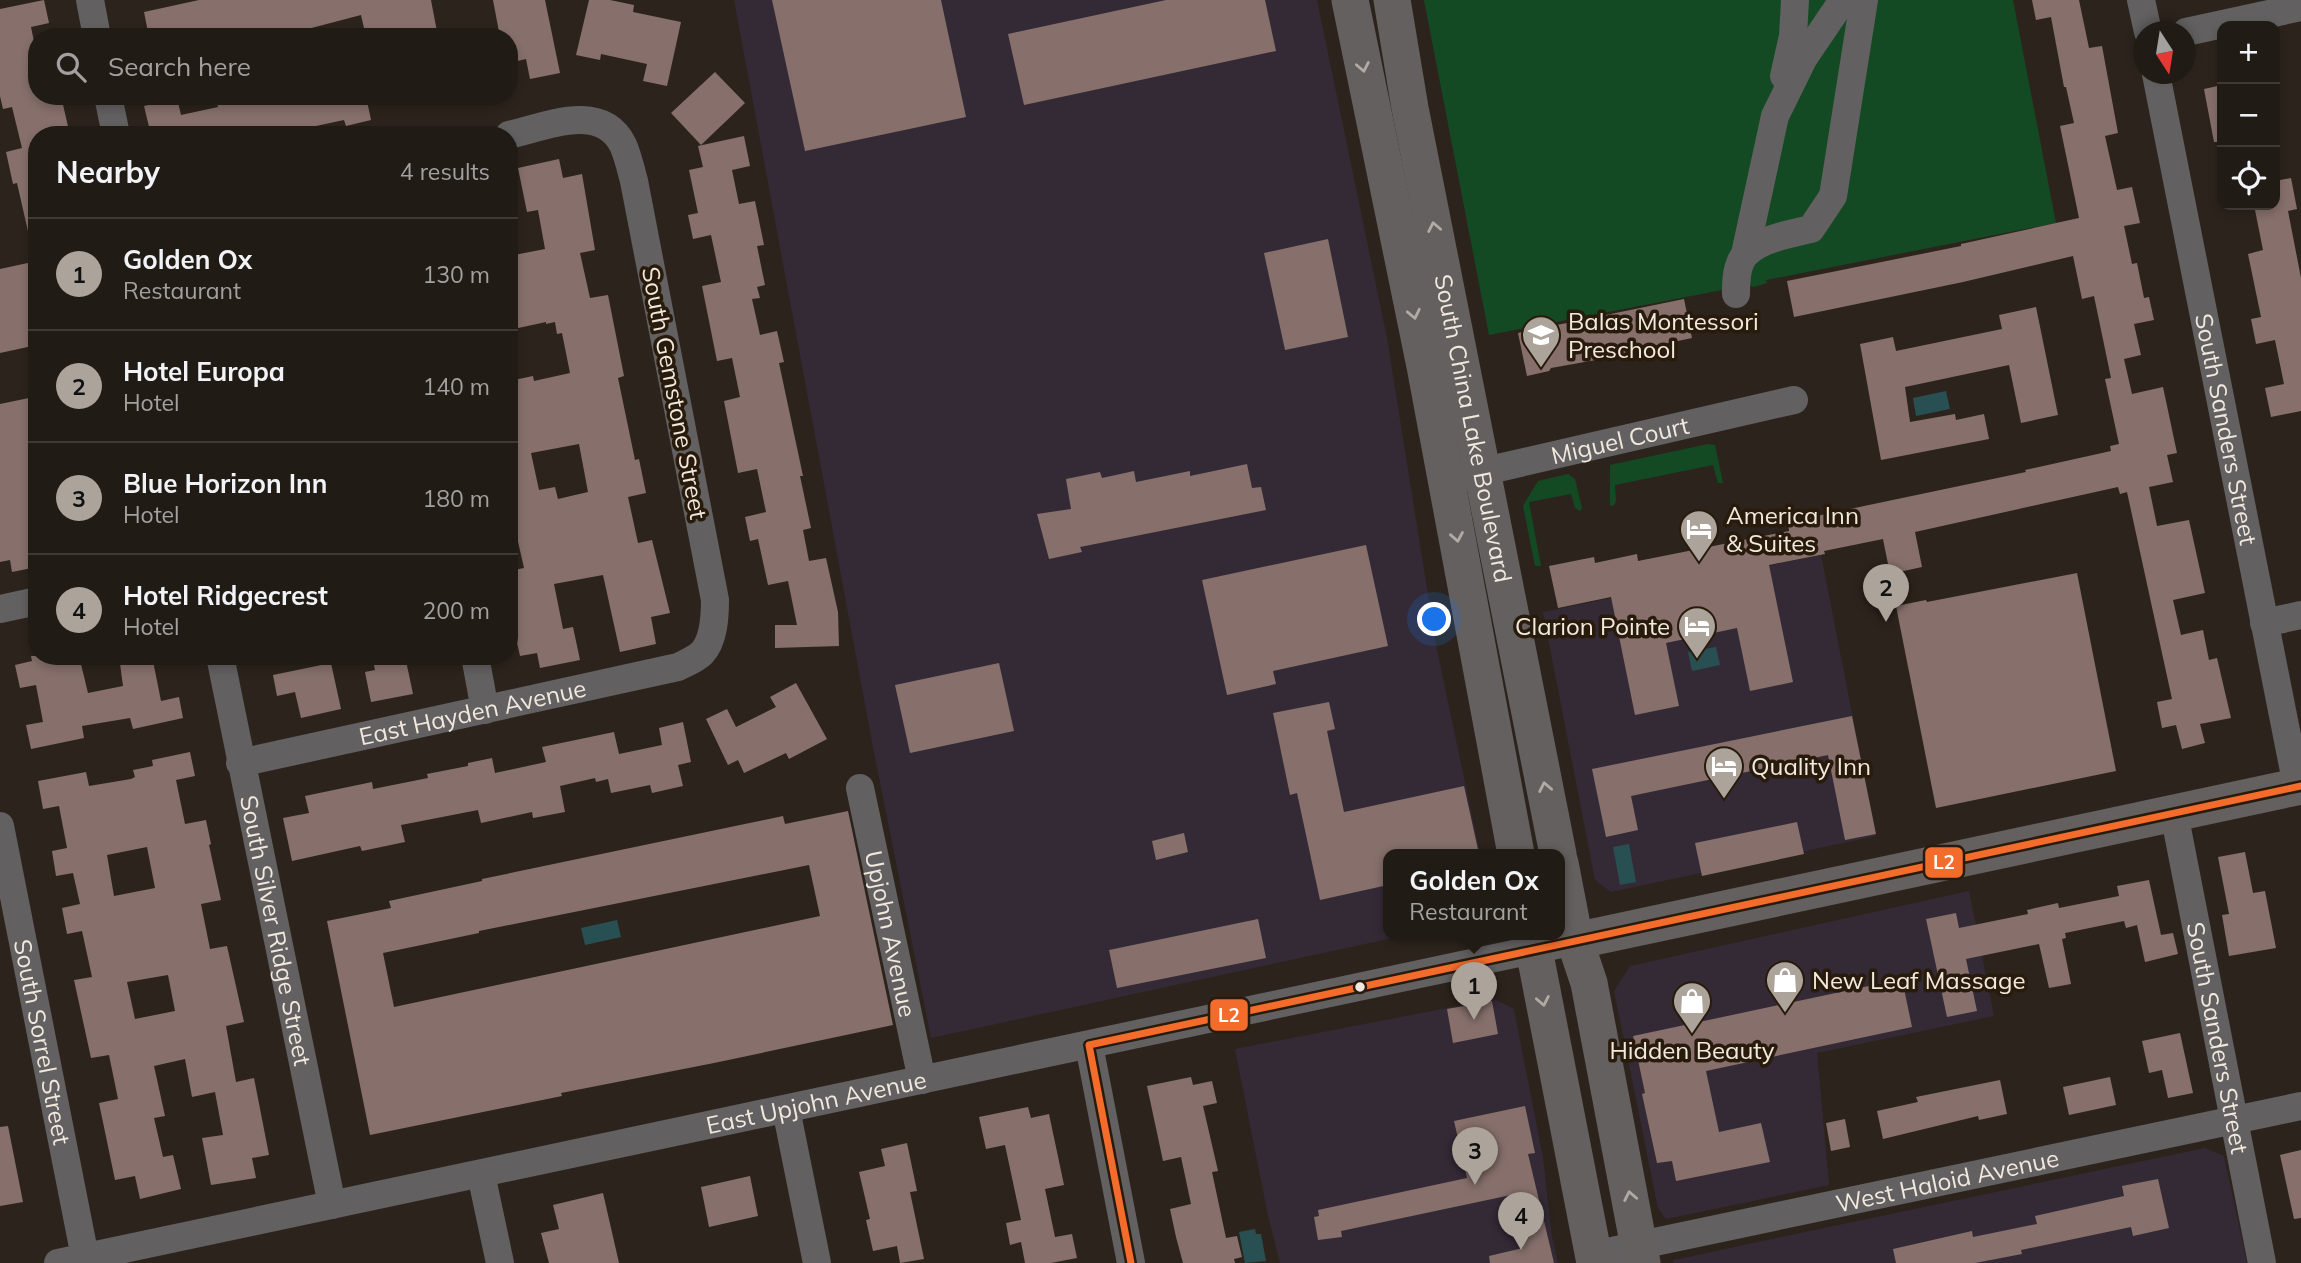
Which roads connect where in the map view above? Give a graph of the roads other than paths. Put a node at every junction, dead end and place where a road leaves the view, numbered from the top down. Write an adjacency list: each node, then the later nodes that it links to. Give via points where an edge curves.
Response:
1 (90, 0): 10 (street)
2 (1350, 0): 21 (main road, South China Lake Boulevard, one-way to 21)
3 (1392, 0): 20 (main road, South China Lake Boulevard, one-way to 3)
4 (1796, 0): 14 (street)
5 (1843, 0): 14 (street, via 1803,59)
6 (1864, 0): 17 (street, via 1833,196 1811,229 1774,237)
7 (2141, 0): 9 (street)
8 (2301, 8): 11 (street)
9 (2146, 21)
10 (95, 28)
11 (2196, 30)
12 (2158, 84): 25 (street, South Sanders Street)
13 (110, 105): 15 (street)
14 (1775, 116): 17 (street)
15 (114, 126)
16 (518, 133): 26 (street, South Gemstone Street, via 592,120 616,134 624,146 715,600 715,618)
17 (1745, 254): 18 (street)
18 (1736, 294)
19 (1794, 400): 20 (street, Miguel Court)
20 (1482, 471): 21 (street, Miguel Court); 36 (main road, South China Lake Boulevard, one-way to 20)
21 (1447, 479): 35 (main road, South China Lake Boulevard, one-way to 35)
22 (28, 603): 23 (street)
23 (0, 608)
24 (2301, 615): 25 (street)
25 (2264, 623): 31 (street, South Sanders Street)
26 (702, 653): 29 (street, East Hayden Avenue, via 678,667)
27 (222, 665): 30 (street, South Silver Ridge Street)
28 (477, 665): 29 (street)
29 (485, 710): 30 (street, East Hayden Avenue)
30 (240, 763): 46 (street, South Silver Ridge Street)
31 (2299, 786): 33 (main road)
32 (860, 788): 41 (street, Upjohn Avenue)
33 (2174, 813): 39 (main road); 44 (street, South Sanders Street)
34 (0, 826): 48 (street, South Sorrel Street)
35 (1515, 849)
36 (1557, 849)
37 (1565, 889): 39 (main road)
38 (1532, 942): 39 (street, East Upjohn Avenue); 40 (street, East Upjohn Avenue); 49 (main road, one-way to 49)
39 (1575, 942): 47 (main road, one-way to 39, via 1589,984)
40 (1089, 1045): 41 (street, East Upjohn Avenue); 53 (street)
41 (922, 1080): 43 (street, East Upjohn Avenue)
42 (2301, 1106): 44 (street, West Haloid Avenue)
43 (786, 1109): 45 (street, East Upjohn Avenue); 52 (street)
44 (2232, 1120): 47 (street, West Haloid Avenue); 54 (street, South Sanders Street)
45 (481, 1174): 46 (street, East Upjohn Avenue); 51 (street)
46 (332, 1205): 48 (street, East Upjohn Avenue)
47 (1641, 1254): 49 (street, West Haloid Avenue)
48 (85, 1257): 50 (street, East Upjohn Avenue)
49 (1594, 1259)
50 (58, 1263)
51 (500, 1263)
52 (817, 1263)
53 (1131, 1263)
54 (2262, 1263)

